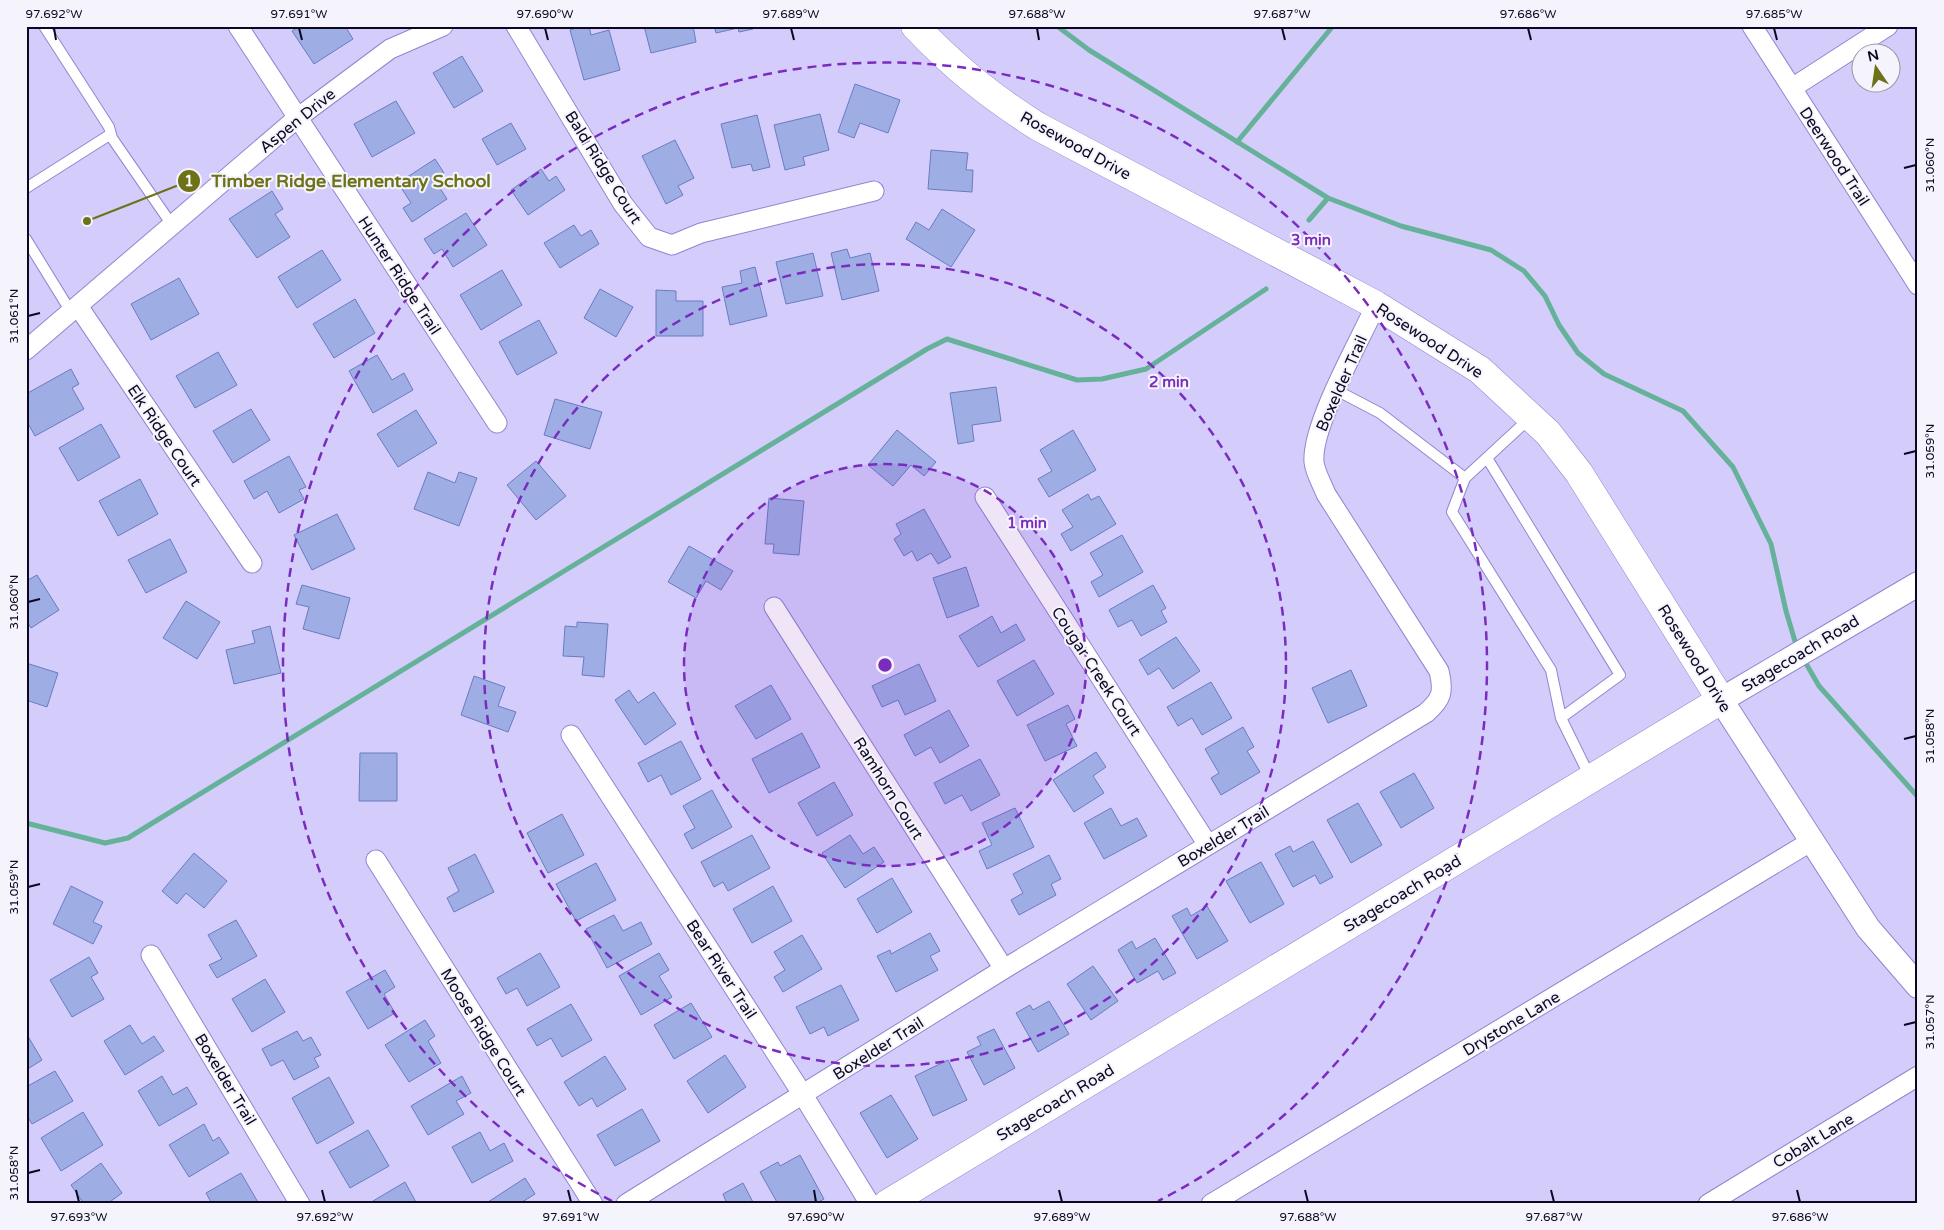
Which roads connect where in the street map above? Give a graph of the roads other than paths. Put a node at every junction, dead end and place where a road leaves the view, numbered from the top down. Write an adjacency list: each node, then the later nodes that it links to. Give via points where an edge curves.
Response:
1 (44, 26): 10 (lane, via 109,127)
2 (238, 26): 9 (street, Hunter Ridge Trail)
3 (443, 26): 9 (street, Aspen Drive, via 390,49)
4 (516, 26): 12 (street, Bald Ridge Court, via 623,204 650,237 672,245 701,233)
5 (915, 26): 16 (main road, Rosewood Drive, via 946,59 990,96 1037,126)
6 (1752, 26): 8 (street, Deerwood Trail)
7 (1888, 26): 8 (street)
8 (1792, 88): 15 (street, Deerwood Trail)
9 (296, 119): 13 (street, Aspen Drive); 21 (street, Hunter Ridge Trail)
10 (110, 134): 11 (lane); 13 (lane)
11 (26, 188)
12 (874, 191)
13 (172, 225): 17 (street, Aspen Drive)
14 (26, 239): 17 (lane)
15 (1918, 285)
16 (1376, 305): 19 (street, Boxelder Trail); 20 (main road, Rosewood Drive, via 1480,370)
17 (74, 309): 18 (street, Aspen Drive); 25 (street, Elk Ridge Court)
18 (26, 350)
19 (1336, 390): 23 (lane, via 1380,413); 33 (street, Boxelder Trail, via 1315,440 1314,463 1326,494 1439,671 1442,686 1438,702 1426,714)
20 (1532, 417): 22 (lane); 28 (main road, Rosewood Drive, via 1579,473)
21 (497, 423)
22 (1487, 458): 23 (lane); 29 (lane, via 1620,675)
23 (1465, 478): 29 (lane, via 1452,512 1551,670)
24 (985, 497): 33 (street, Cougar Creek Court)
25 (252, 564)
26 (1918, 584): 28 (street, Stagecoach Road)
27 (774, 607): 36 (street, Ramhorn Court)
28 (1721, 700): 31 (main road, Stagecoach Road); 32 (street, Rosewood Drive)
29 (1560, 718): 31 (lane)
30 (572, 735): 39 (street, Bear River Trail)
31 (1591, 779): 44 (main road, Stagecoach Road)
32 (1810, 842): 37 (street, Rosewood Drive, via 1868,928); 45 (street, Drystone Lane)
33 (1208, 845): 36 (street, Boxelder Trail)
34 (376, 860): 41 (street, Moose Ridge Court)
35 (151, 954): 40 (street, Boxelder Trail)
36 (1004, 969): 39 (street, Boxelder Trail)
37 (1918, 986)
38 (1918, 1076): 46 (street, Cobalt Lane)
39 (803, 1095): 42 (street, Boxelder Trail); 43 (street, Bear River Trail)
40 (300, 1204)
41 (593, 1204)
42 (626, 1204)
43 (870, 1204)
44 (887, 1204)
45 (1211, 1204)
46 (1708, 1204)

